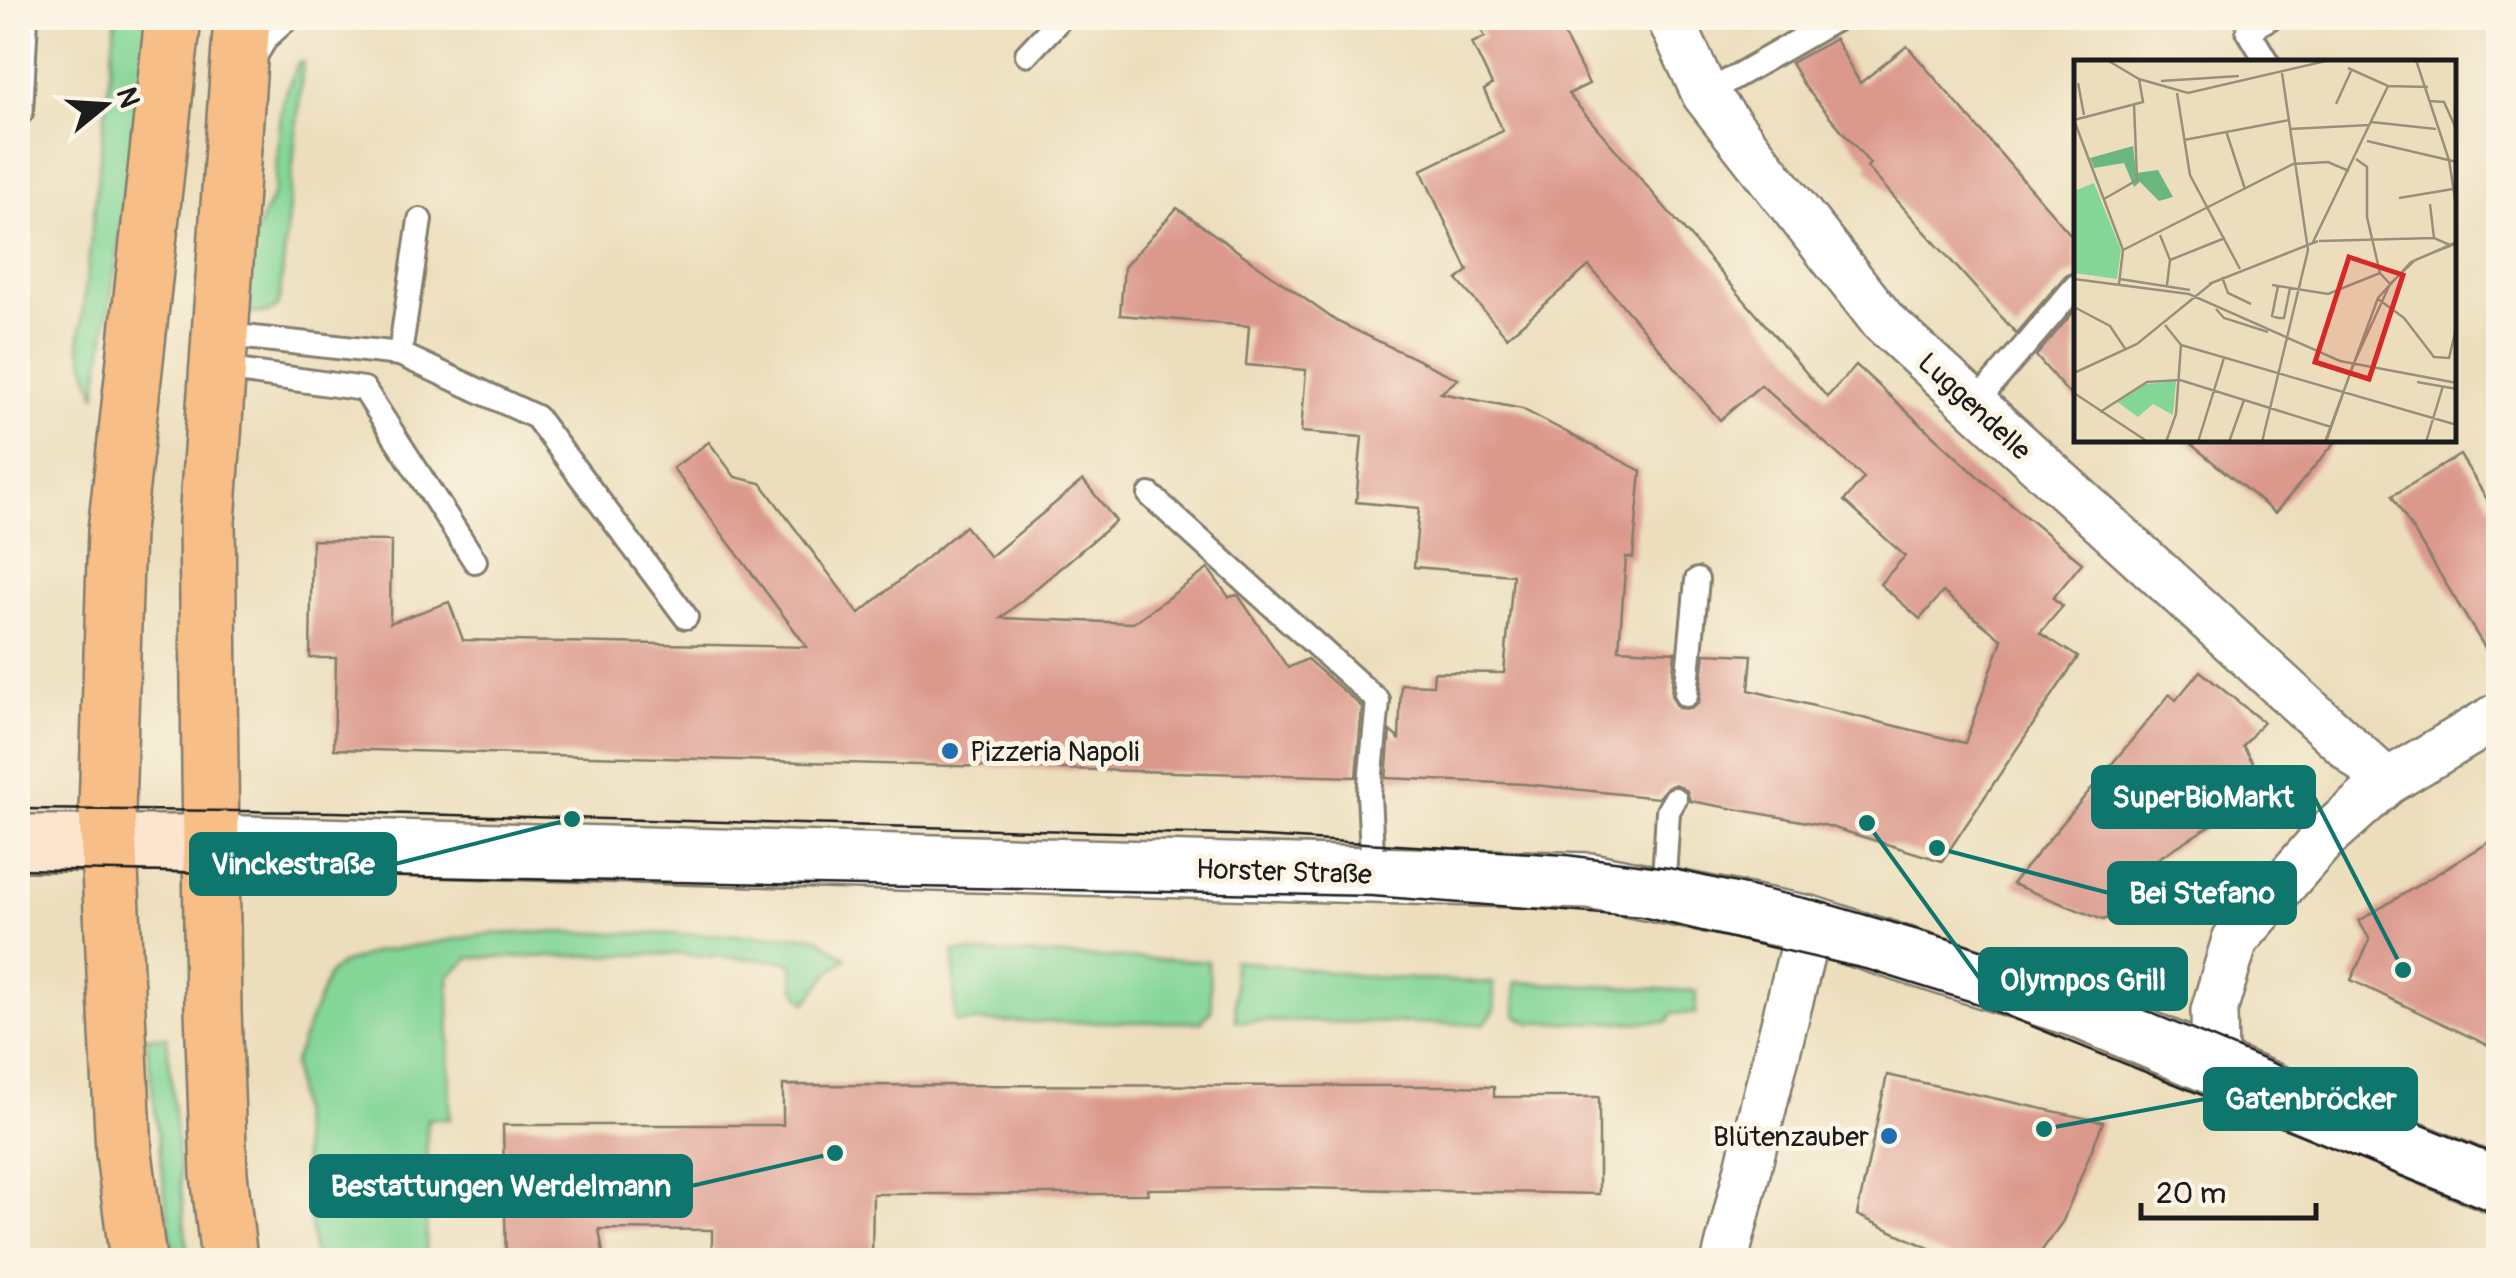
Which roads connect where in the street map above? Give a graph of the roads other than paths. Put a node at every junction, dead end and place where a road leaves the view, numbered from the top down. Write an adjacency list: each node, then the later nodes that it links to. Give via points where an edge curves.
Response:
1 (26, 18): 13 (lane)
2 (173, 18): 27 (main road, via 116,531)
3 (242, 18): 11 (main road)
4 (288, 18): 11 (lane, via 266,38)
5 (1061, 18): 9 (lane)
6 (1670, 18): 12 (street, Luggendelle)
7 (1838, 18): 12 (lane)
8 (2270, 18): 10 (lane, via 2248,30)
9 (1027, 54)
10 (2266, 60)
11 (236, 92): 16 (main road)
12 (1706, 94): 18 (street, Luggendelle, via 1883,321)
13 (20, 112)
14 (420, 220): 17 (lane)
15 (2074, 288): 18 (lane)
16 (217, 351): 17 (lane); 20 (lane, via 364,390); 29 (main road, via 207,522)
17 (400, 354): 22 (lane, via 536,417)
18 (1974, 404): 25 (street, Luggendelle)
19 (1150, 496): 30 (lane, via 1378,701 1369,794)
20 (475, 562)
21 (1697, 580): 23 (lane)
22 (686, 618)
23 (1686, 694)
24 (2498, 716): 25 (street)
25 (2387, 782): 33 (street, via 2322,840 2235,940 2214,1011)
26 (1675, 799): 31 (lane, via 1668,811)
27 (106, 842): 28 (main road, Horster Straße); 29 (main road, Horster Straße); 35 (main road, via 124,1153)
28 (18, 843)
29 (210, 843): 30 (street, Horster Straße); 36 (main road, via 219,1174)
30 (1372, 874): 31 (street, Horster Straße, via 1590,881)
31 (1662, 896): 32 (street, Horster Straße)
32 (1808, 924): 33 (street, Horster Straße, via 2076,1009); 37 (street)
33 (2214, 1064): 34 (street, Horster Straße)
34 (2498, 1186)
35 (138, 1260)
36 (229, 1260)
37 (1726, 1260)

